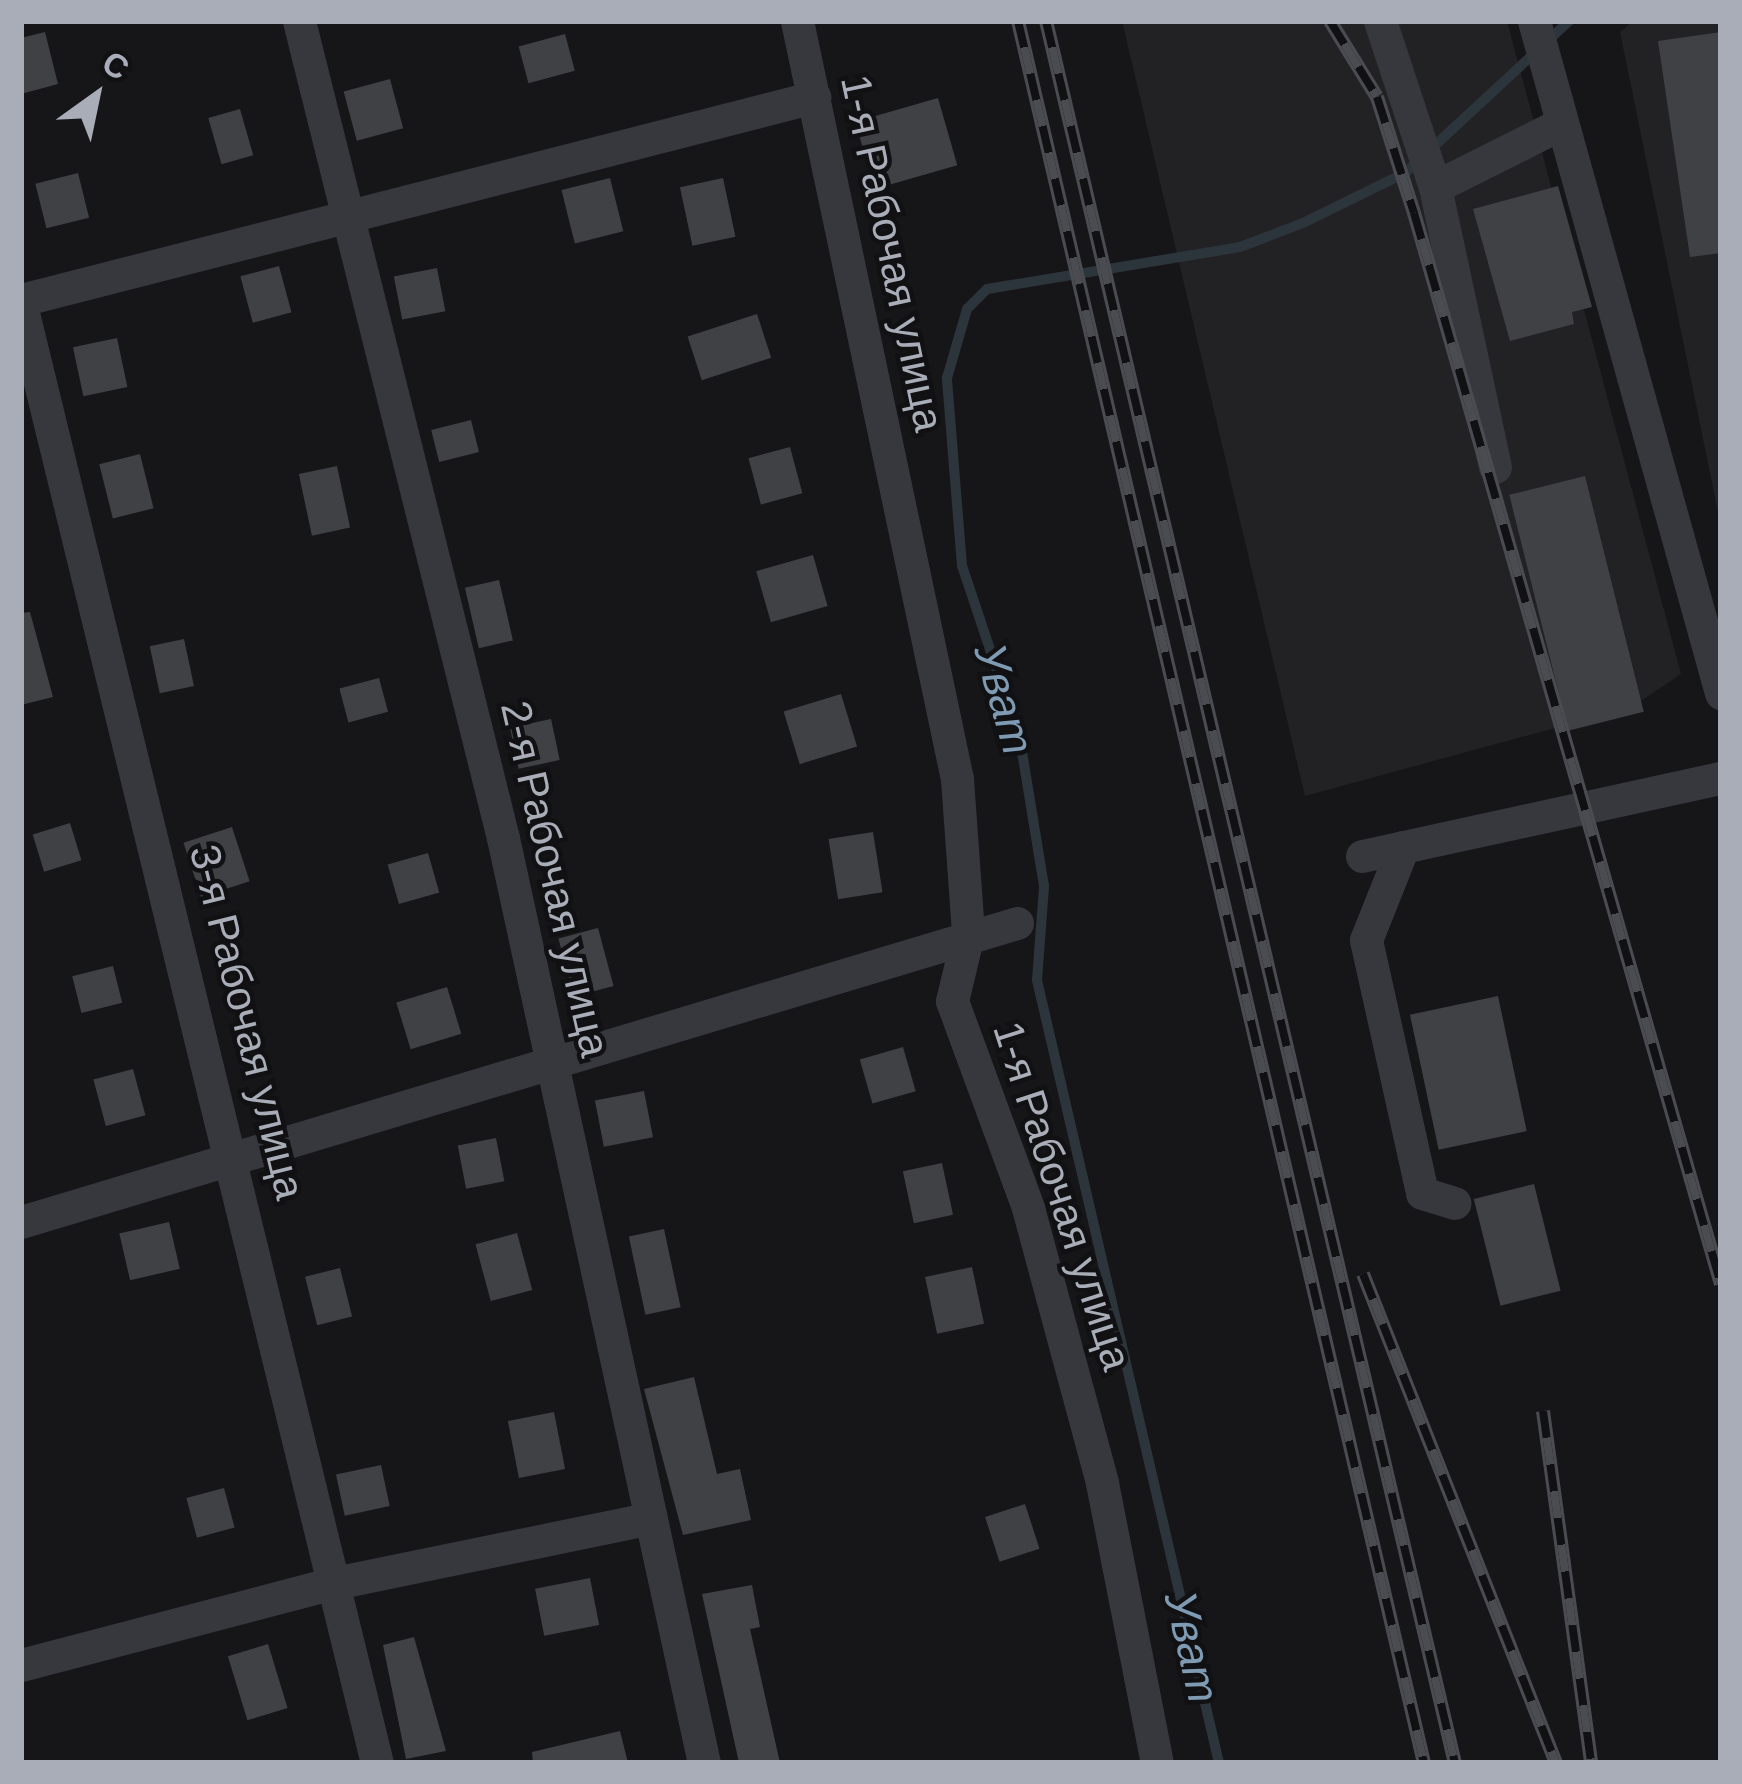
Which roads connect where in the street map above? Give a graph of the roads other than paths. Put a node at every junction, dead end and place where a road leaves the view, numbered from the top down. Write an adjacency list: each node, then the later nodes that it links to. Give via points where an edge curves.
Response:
1 (299, 21): 8 (street, 2-я Рабочая улица)
2 (797, 21): 5 (street, 1-я Рабочая улица)
3 (1381, 21): 7 (street)
4 (1534, 21): 6 (street)
5 (814, 97): 8 (street); 16 (street, 1-я Рабочая улица, via 957,779)
6 (1559, 112): 7 (street); 11 (street)
7 (1435, 187): 10 (street)
8 (351, 218): 9 (street); 17 (street, 2-я Рабочая улица)
9 (21, 303): 18 (street, 3-я Рабочая улица)
10 (1495, 467)
11 (1721, 694)
12 (1721, 778): 13 (street)
13 (1403, 847): 14 (street); 19 (street, via 1366,940 1422,1193)
14 (1362, 856)
15 (1017, 922): 16 (street)
16 (968, 934): 17 (street); 26 (street, 1-я Рабочая улица, via 952,1000 1028,1208 1102,1483)
17 (551, 1058): 18 (street); 21 (street, 2-я Рабочая улица)
18 (237, 1162): 20 (street); 22 (street, 3-я Рабочая улица)
19 (1454, 1203)
20 (21, 1222)
21 (646, 1519): 22 (street); 25 (street, 2-я Рабочая улица)
22 (330, 1583): 23 (street); 24 (street, 3-я Рабочая улица)
23 (21, 1665)
24 (377, 1763)
25 (704, 1763)
26 (1157, 1763)

